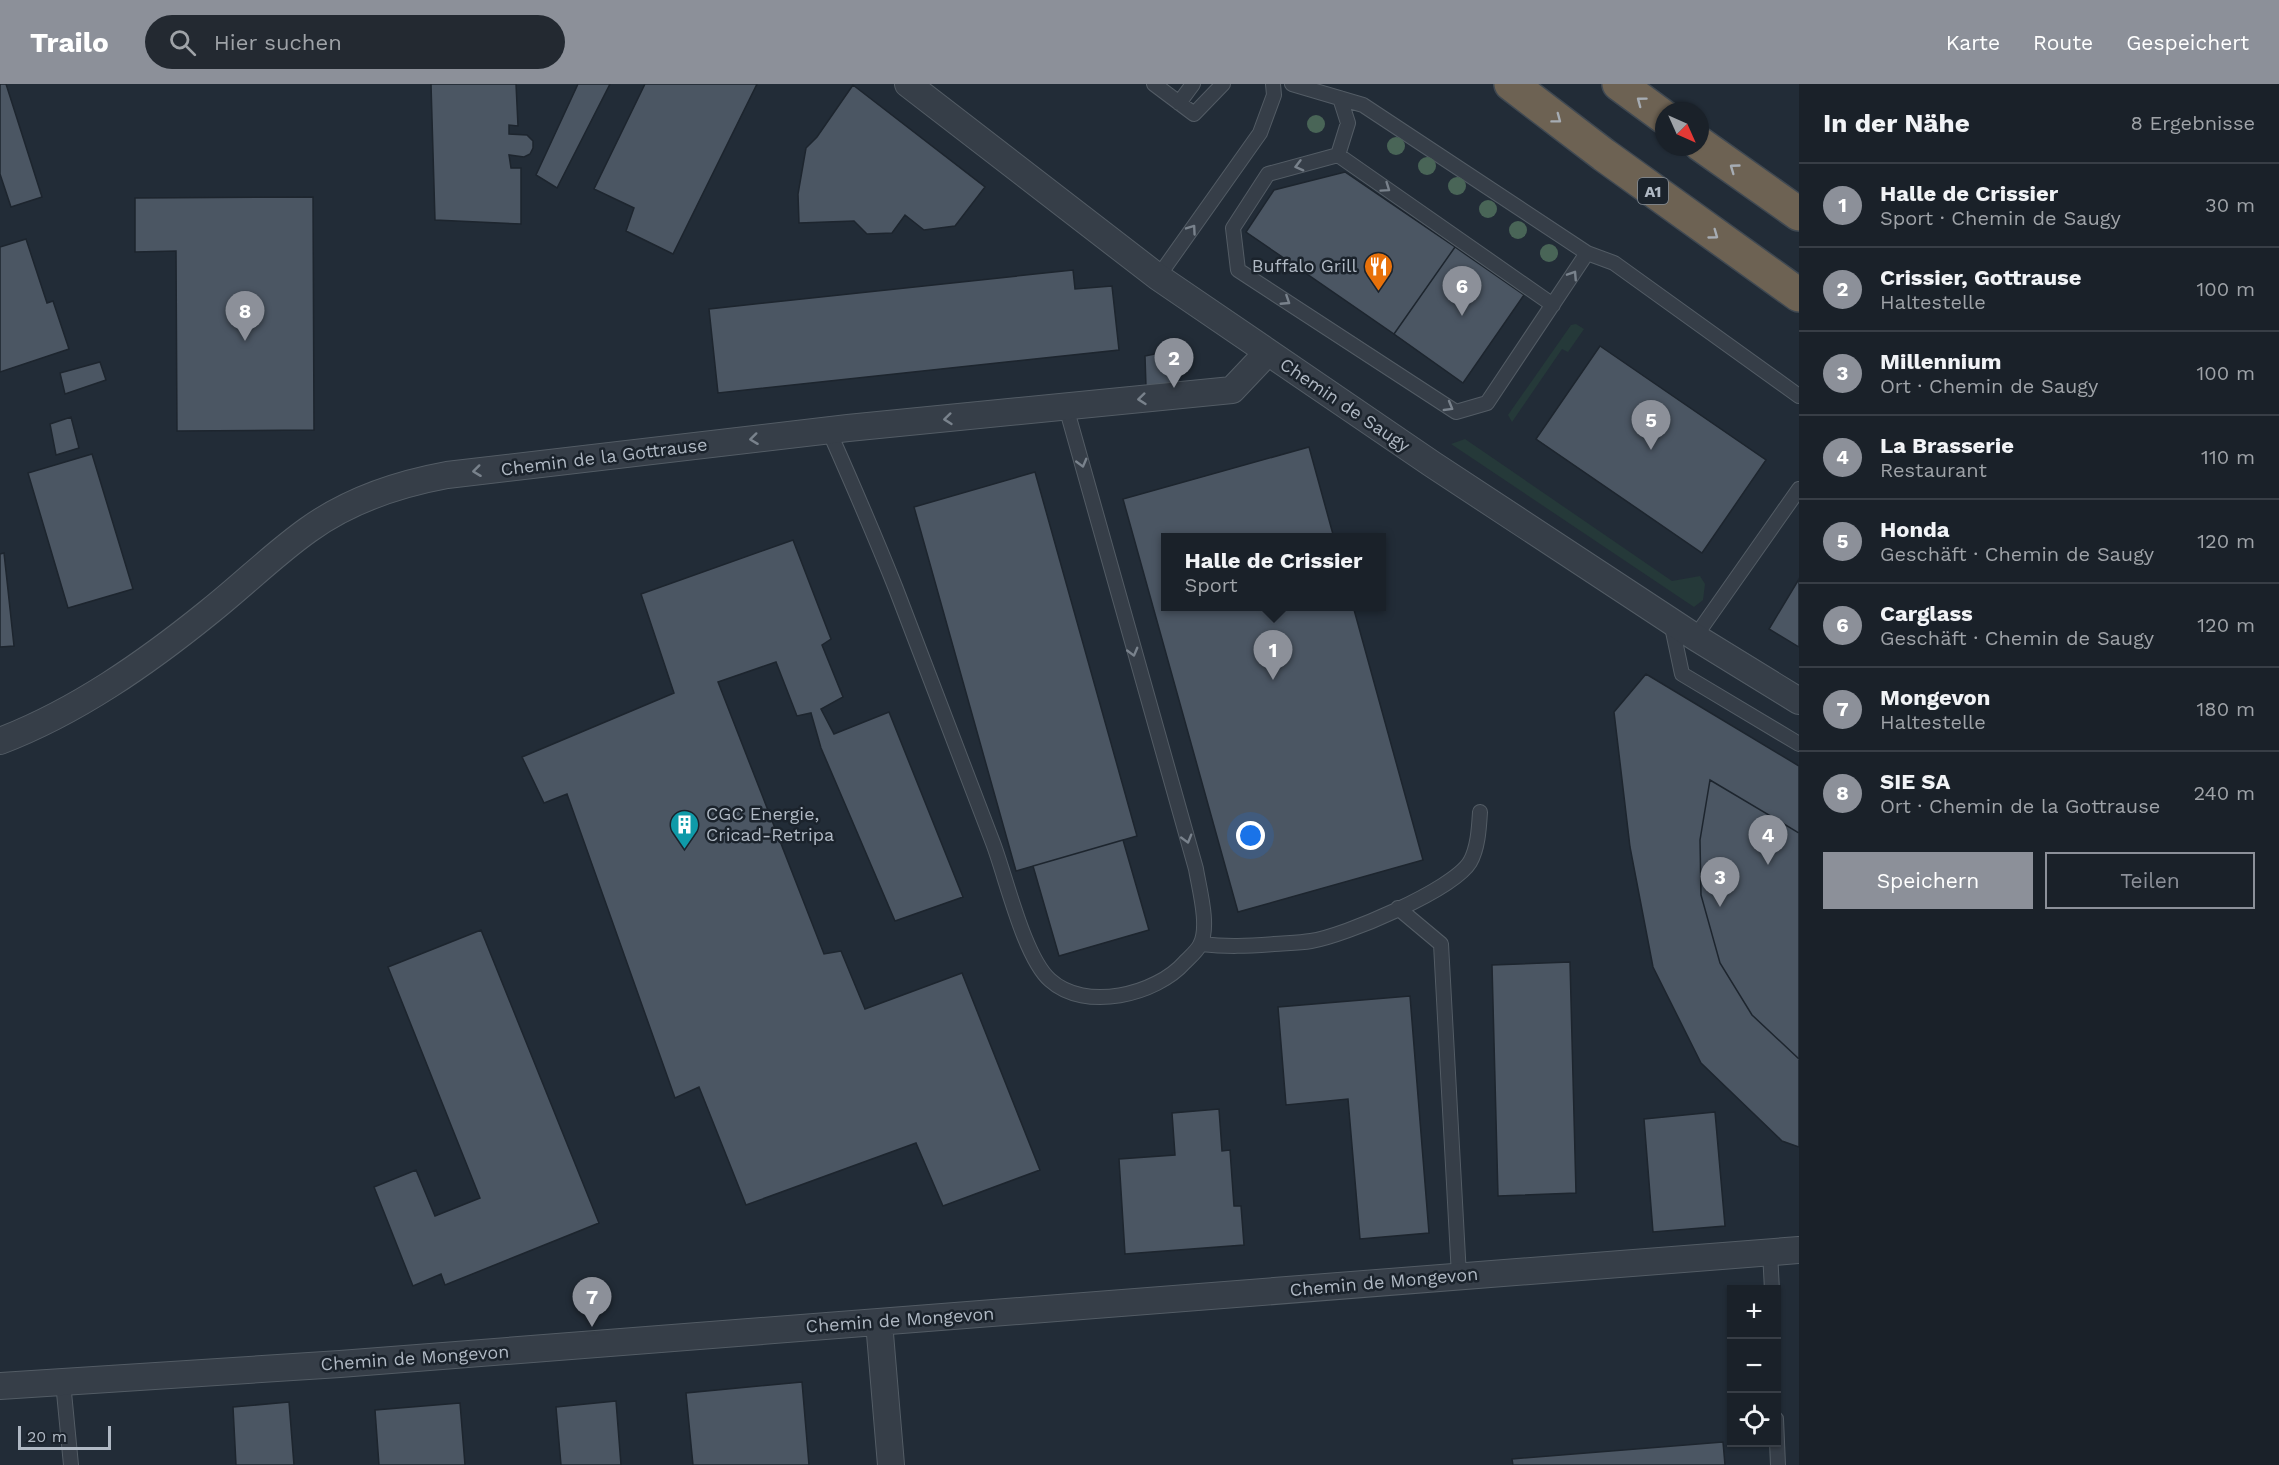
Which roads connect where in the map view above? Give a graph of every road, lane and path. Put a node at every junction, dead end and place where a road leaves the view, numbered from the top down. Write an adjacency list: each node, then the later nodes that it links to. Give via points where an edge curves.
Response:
1 (908, 84): 16 (street, Chemin de Saugy)
2 (1193, 84): 10 (lane)
3 (1223, 84): 10 (lane, via 1194,114)
4 (1273, 84): 16 (lane, one-way to 4, via 1260,133 1274,96)
5 (1292, 84): 9 (lane)
6 (1511, 84): 17 (highway, A1, one-way to 17)
7 (1619, 84): 11 (highway, one-way to 7)
8 (1159, 85): 10 (lane)
9 (1340, 98): 13 (lane, via 1348,123); 15 (lane, via 1363,105)
10 (1179, 103)
11 (1655, 110)
12 (1709, 150): 14 (highway, one-way to 12)
13 (1338, 155): 18 (lane, one-way to 18); 18 (lane, one-way to 18, via 1268,174 1233,228 1238,270 1456,412 1487,403)
14 (1799, 214)
15 (1587, 253): 18 (lane, one-way to 15); 20 (lane, via 1614,263)
16 (1158, 277): 19 (street, Chemin de Saugy)
17 (1799, 295)
18 (1553, 305)
19 (1268, 352): 21 (street, Chemin de la Gottrause, one-way to 21, via 1232,390); 24 (street, Chemin de Saugy)
20 (1799, 396)
21 (1066, 407): 22 (street, Chemin de la Gottrause, one-way to 22); 31 (lane, one-way to 31, via 1196,869 1204,912)
22 (829, 431): 27 (street, Chemin de la Gottrause, one-way to 27, via 447,475 371,496 309,529 207,614 122,676 29,730); 31 (lane, via 896,587 1031,950 1047,978 1063,991 1082,997 1135,991 1176,973)
23 (1799, 489): 25 (lane)
24 (1671, 622): 25 (street, Chemin de Saugy); 28 (lane, via 1682,674)
25 (1695, 637): 26 (street, Chemin de Saugy)
26 (1799, 701)
27 (0, 741)
28 (1799, 744)
29 (1480, 813): 30 (lane, via 1470,862 1441,886)
30 (1398, 908): 31 (lane, via 1343,933 1310,942 1231,948); 34 (lane, via 1441,944)
31 (1201, 944)
32 (1799, 1250): 33 (street, Chemin de Mongevon)
33 (1770, 1252): 34 (street, Chemin de Mongevon); 35 (lane)
34 (1459, 1276): 36 (street, Chemin de Mongevon)
35 (1772, 1285)
36 (879, 1322): 37 (street, Chemin de Mongevon); 41 (street)
37 (63, 1382): 38 (street, Chemin de Mongevon); 40 (lane)
38 (0, 1386)
39 (1777, 1447): 42 (lane)
40 (69, 1462)
41 (891, 1465)
42 (1778, 1465)

